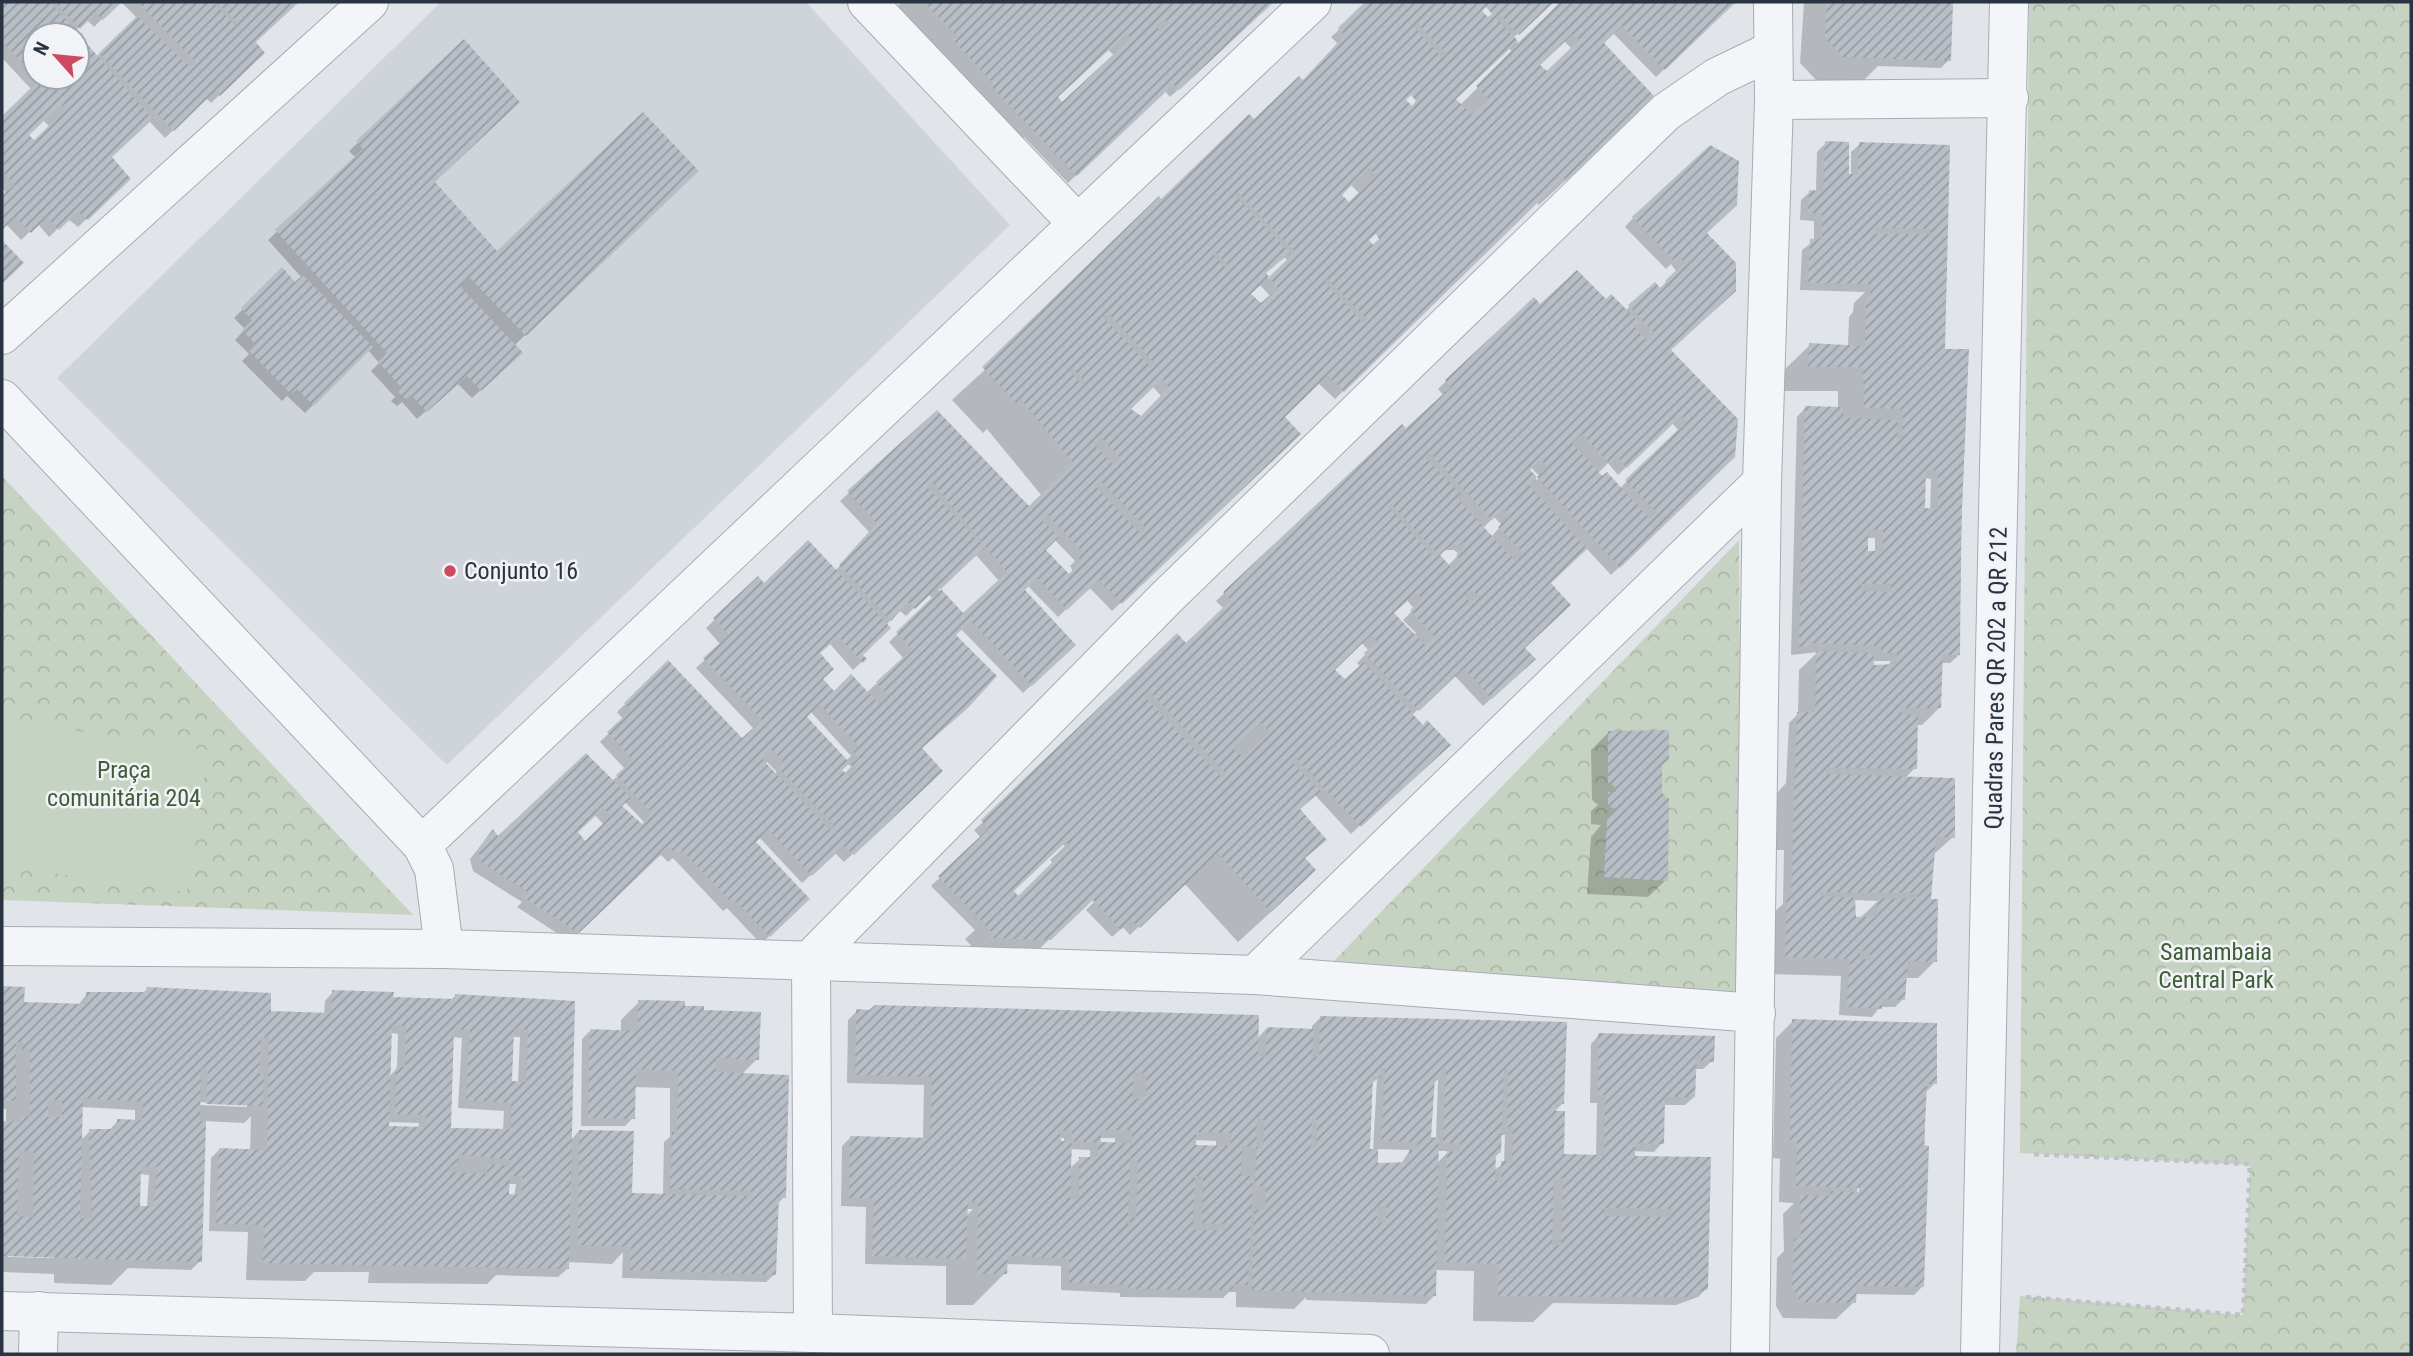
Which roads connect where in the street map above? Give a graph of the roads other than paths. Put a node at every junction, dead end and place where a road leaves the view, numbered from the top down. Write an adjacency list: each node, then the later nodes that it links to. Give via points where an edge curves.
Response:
1 (369, 2): 10 (street)
2 (867, 2): 9 (street)
3 (1312, 2): 9 (street)
4 (1773, 2): 6 (street)
5 (2009, 2): 7 (street, Quadras Pares QR 202 a QR 212)
6 (1773, 50): 8 (street); 16 (street, via 1717,77 1666,112 1166,598)
7 (2009, 98): 8 (street); 26 (street, Quadras Pares QR 202 a QR 212)
8 (1774, 100): 12 (street)
9 (1078, 224): 13 (street)
10 (2, 335)
11 (2, 399): 13 (street)
12 (1762, 482): 17 (street); 18 (street)
13 (422, 845): 15 (street, via 433,869)
14 (2, 946): 15 (street)
15 (444, 949): 16 (street)
16 (811, 959): 17 (street); 21 (street)
17 (1255, 975): 18 (street)
18 (1755, 1013): 25 (street)
19 (2, 1311): 20 (street)
20 (39, 1311): 21 (street); 23 (street)
21 (813, 1333): 22 (street)
22 (1073, 1348): 24 (street)
23 (38, 1354)
24 (1370, 1354)
25 (1750, 1354)
26 (1980, 1354)

